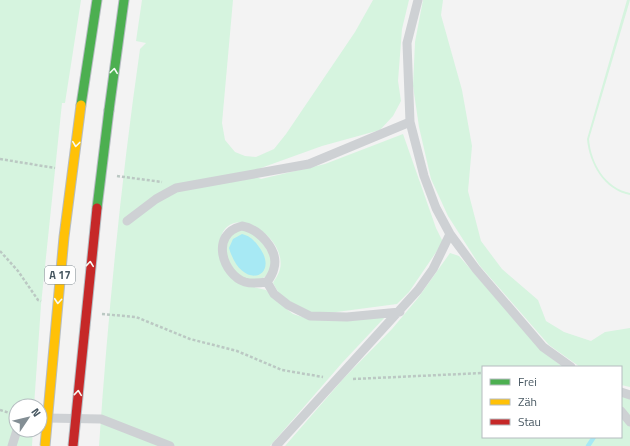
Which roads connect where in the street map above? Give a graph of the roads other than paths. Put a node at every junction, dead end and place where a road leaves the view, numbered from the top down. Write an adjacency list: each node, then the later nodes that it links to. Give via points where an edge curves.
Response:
1 (97, 0): 13 (highway, A 17, one-way to 13, bridge, via 64,237)
2 (124, 0): 14 (highway, A 17, one-way to 2, bridge, via 91,253)
3 (418, 0): 4 (lane, via 408,43)
4 (410, 122): 5 (lane, via 309,164 176,188 156,199); 6 (lane, via 424,176 436,208)
5 (127, 221)
6 (450, 234): 8 (lane, via 433,269); 9 (lane, via 476,269 543,347)
7 (267, 282): 7 (lane, via 275,268 271,250 264,239 250,228 234,228 223,240 221,248 227,265 245,282); 8 (lane, via 274,294 288,305 310,316 347,317)
8 (400, 312): 16 (lane)
9 (570, 366)
10 (622, 412): 12 (lane)
11 (48, 418): 15 (lane, via 102,418)
12 (630, 422)
13 (45, 446)
14 (73, 446)
15 (170, 446)
16 (276, 446)

